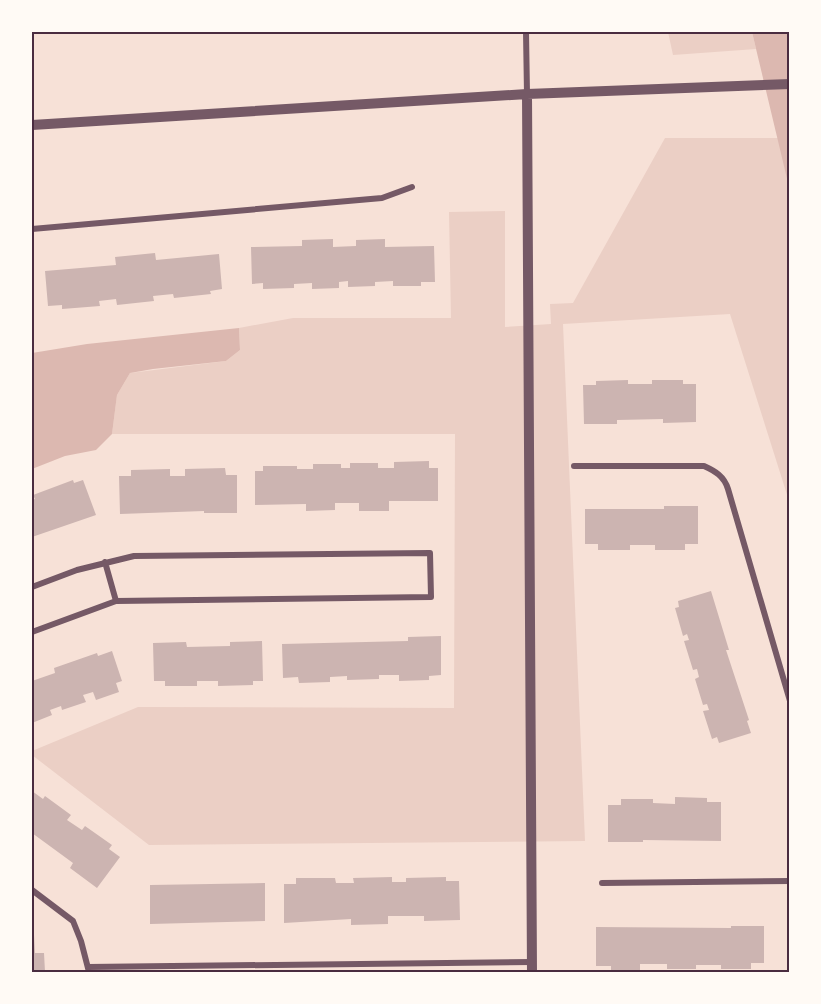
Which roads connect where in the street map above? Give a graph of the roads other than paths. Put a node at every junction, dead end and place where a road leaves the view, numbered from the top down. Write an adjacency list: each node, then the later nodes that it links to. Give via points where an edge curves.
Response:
1 (526, 32): 3 (street)
2 (789, 84): 3 (street)
3 (527, 94): 4 (street); 17 (street)
4 (32, 125)
5 (412, 187): 6 (street, via 382,198)
6 (32, 230)
7 (574, 466): 12 (street, via 704,466 717,472 728,489)
8 (105, 562): 9 (street); 10 (street); 10 (street, via 134,556 430,553 431,597)
9 (32, 587)
10 (116, 601): 11 (street)
11 (32, 632)
12 (789, 701)
13 (789, 881): 14 (street)
14 (602, 883)
15 (32, 890): 19 (street, via 73,921)
16 (378, 964): 17 (street); 18 (street); 20 (street)
17 (532, 967)
18 (229, 969): 19 (street)
19 (88, 970)
20 (378, 972)

